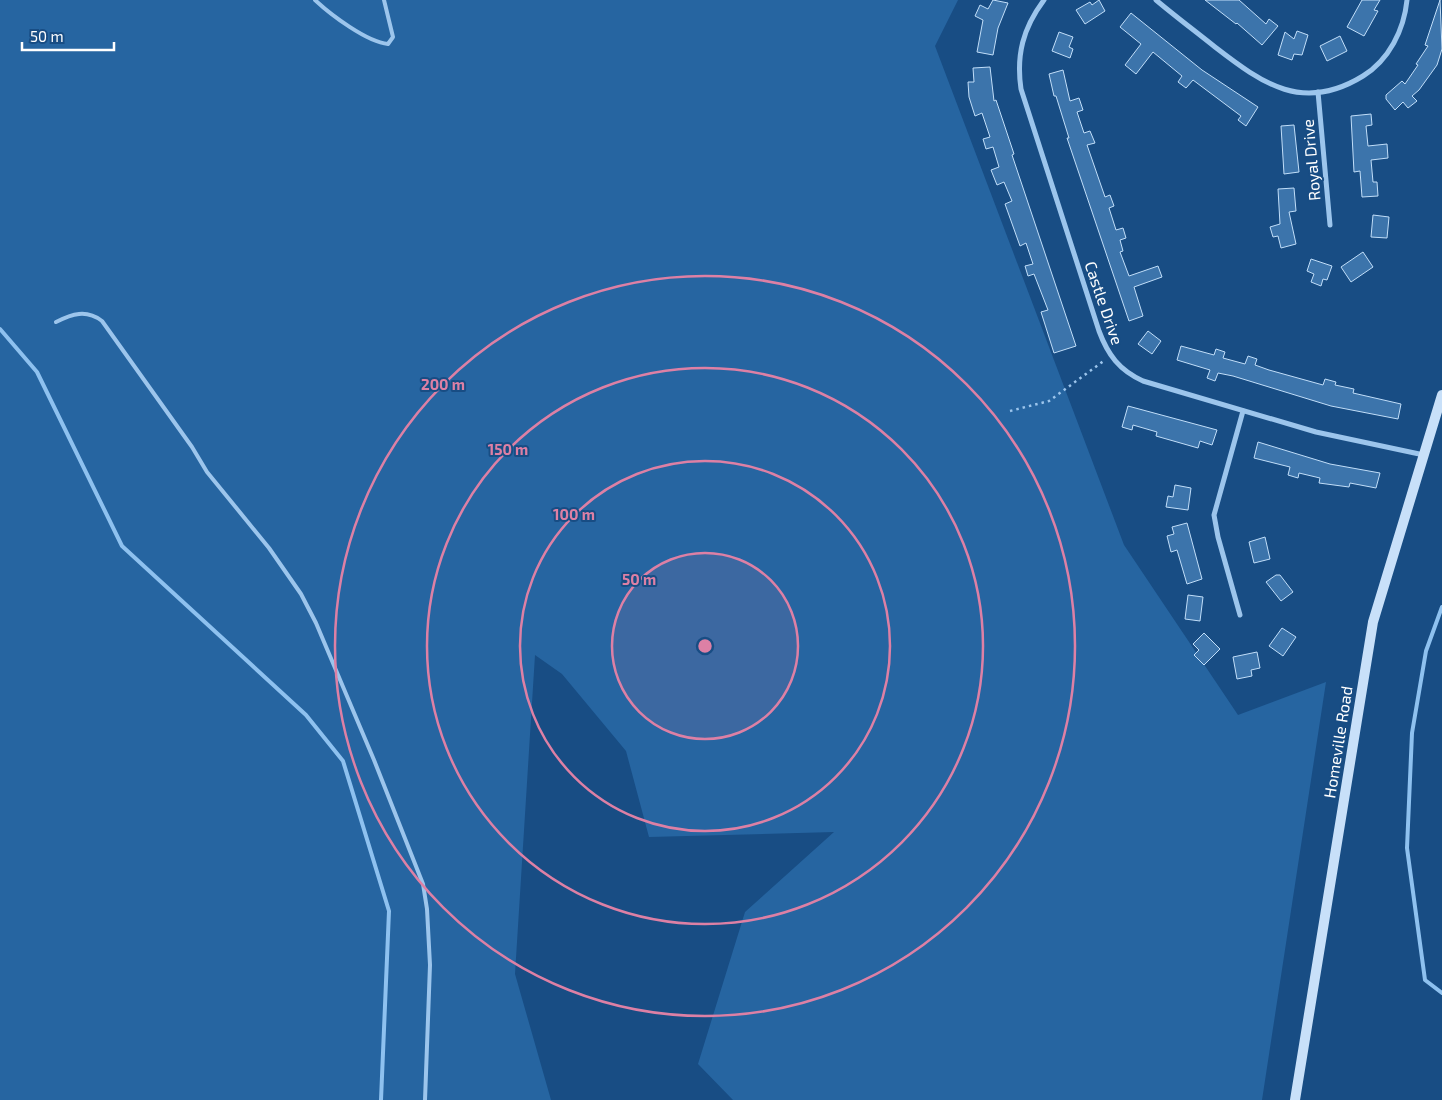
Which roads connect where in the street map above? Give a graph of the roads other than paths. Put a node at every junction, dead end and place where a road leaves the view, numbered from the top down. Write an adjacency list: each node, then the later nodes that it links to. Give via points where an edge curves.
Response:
1 (315, 0): 2 (lane, via 359,32 388,44 393,37)
2 (384, 0)
3 (1044, 0): 10 (street, Castle Drive, via 1030,21 1020,48 1021,89 1099,331 1110,356 1129,374 1143,381)
4 (1156, 0): 6 (street, via 1256,78 1290,91)
5 (1407, 0): 6 (street, via 1399,34 1376,66 1354,82)
6 (1318, 92): 7 (street, Royal Drive)
7 (1330, 225)
8 (56, 322): 13 (lane, via 69,315 83,313 102,321 207,472 269,548 301,594 316,623 423,884 430,965)
9 (1442, 395): 11 (street, Homeville Road)
10 (1243, 411): 11 (street, Castle Drive, via 1316,432); 12 (street, via 1214,515)
11 (1424, 455): 14 (street, Homeville Road, via 1373,622)
12 (1240, 615)
13 (425, 1100)
14 (1295, 1100)

